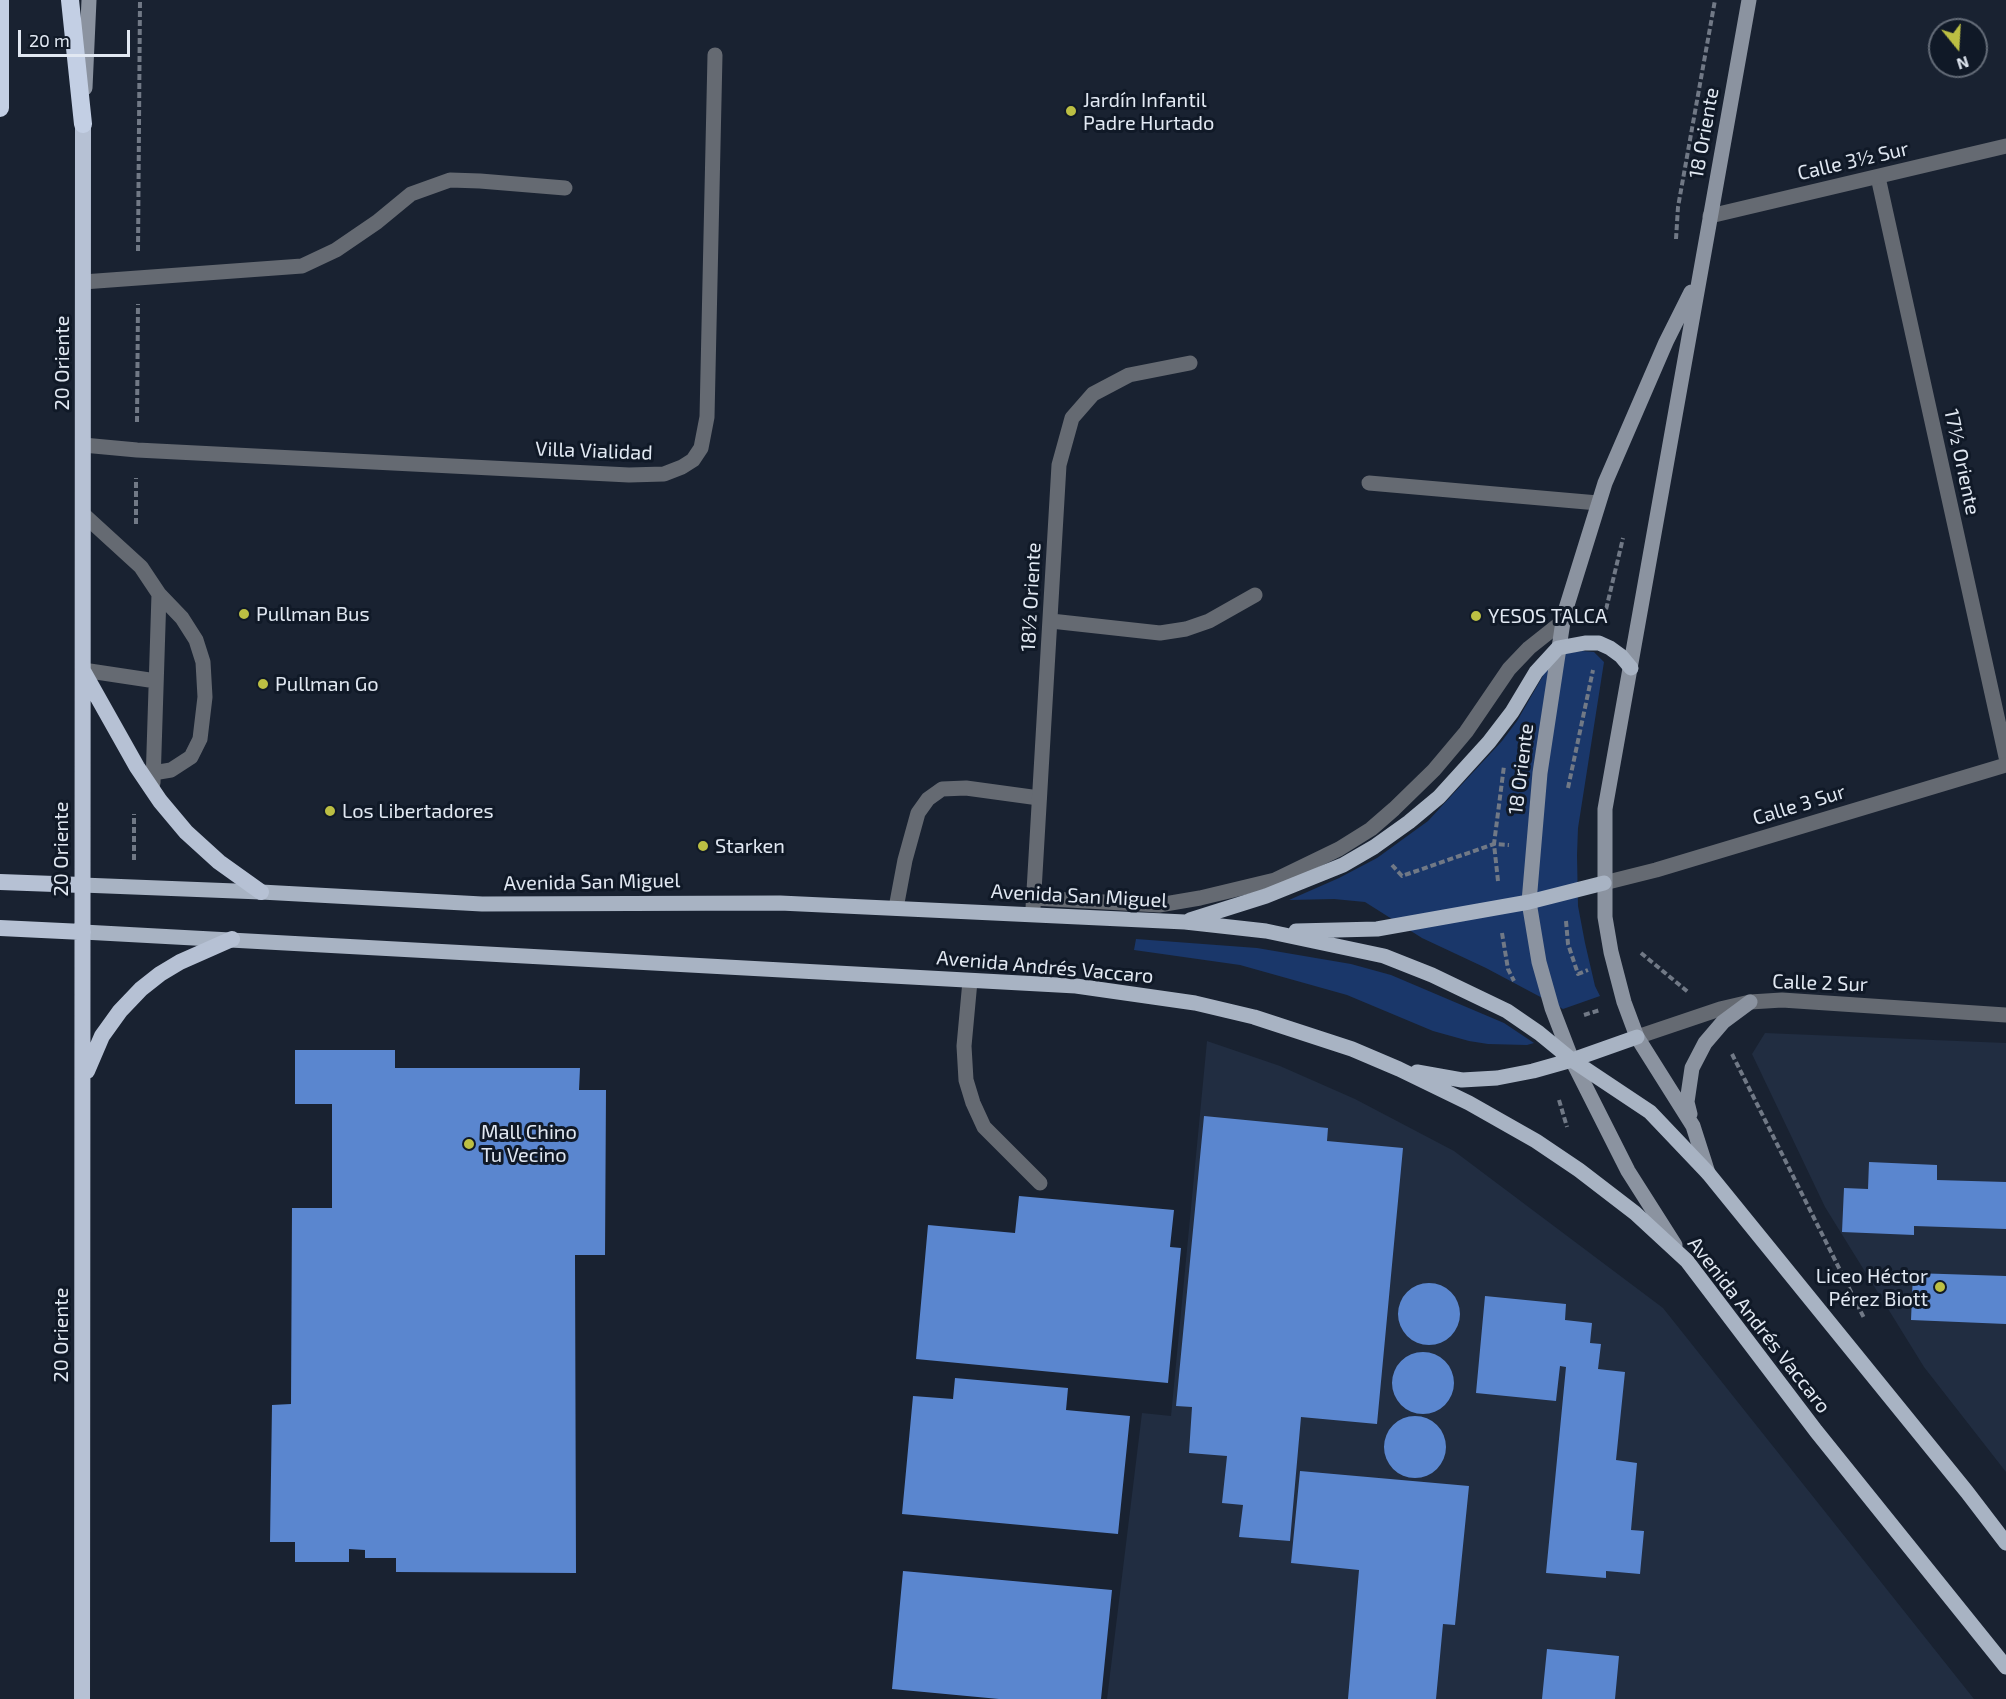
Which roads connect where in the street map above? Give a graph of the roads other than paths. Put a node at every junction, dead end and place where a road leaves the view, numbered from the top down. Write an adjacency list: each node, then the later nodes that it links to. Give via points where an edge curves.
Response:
1 (0, 0): 6 (highway)
2 (70, 0): 7 (highway)
3 (89, 0): 7 (main road, 20 Oriente)
4 (1749, 0): 11 (main road, 18 Oriente)
5 (715, 55): 15 (street, Villa Vialidad, via 707,417 701,448 682,467 664,474 629,475)
6 (0, 108)
7 (83, 124): 13 (highway, 20 Oriente)
8 (2006, 146): 9 (street, Calle 3½ Sur)
9 (1878, 177): 11 (street, Calle 3½ Sur); 27 (street, 17½ Oriente)
10 (565, 189): 13 (street, via 450,180 411,194 336,250 302,266)
11 (1710, 216): 12 (main road, 18 Oriente)
12 (1700, 273): 17 (main road, 18 Oriente, via 1666,342); 24 (main road, 18 Oriente)
13 (83, 282): 15 (highway, 20 Oriente)
14 (1190, 363): 21 (street, 18½ Oriente, via 1129,375 1093,394 1072,418 1059,465)
15 (83, 445): 18 (highway, 20 Oriente)
16 (1369, 483): 17 (street)
17 (1598, 503): 22 (main road, 18 Oriente)
18 (83, 514): 19 (street, via 141,567); 25 (highway, 20 Oriente)
19 (159, 594): 26 (street); 29 (street, via 196,640 203,662 205,697 200,739 191,757 171,770)
20 (1255, 595): 21 (street, via 1209,621 1160,633)
21 (1051, 621): 31 (street, 18½ Oriente)
22 (1563, 621): 23 (main road, 18 Oriente); 36 (street, via 1509,669 1466,732 1434,770 1371,829 1339,849 1275,880 1159,905)
23 (1558, 648): 24 (main road, via 1599,644 1611,648); 37 (main road, 18 Oriente, via 1540,773); 40 (main road, via 1466,769 1409,822 1343,865 1266,896)
24 (1631, 668): 33 (main road, 18 Oriente, via 1605,808)
25 (83, 670): 26 (street); 30 (highway); 34 (highway, 20 Oriente)
26 (156, 681): 29 (street)
27 (2006, 757)
28 (2006, 765): 33 (street, Calle 3 Sur)
29 (153, 773): 30 (street)
30 (153, 790): 35 (highway, via 194,839)
31 (1039, 798): 36 (street, 18½ Oriente); 38 (street, via 966,788 942,789 927,799 918,813)
32 (0, 882): 34 (highway, Avenida San Miguel)
33 (1604, 883): 37 (main road); 49 (main road, 18 Oriente, via 1613,962)
34 (82, 885): 35 (main road, Avenida San Miguel); 43 (highway, 20 Oriente)
35 (261, 892): 38 (main road, Avenida San Miguel, via 482,904 717,902)
36 (1033, 898): 39 (street, 18½ Oriente)
37 (1528, 902): 42 (main road, via 1377,929); 50 (main road, 18 Oriente, via 1539,962)
38 (896, 908): 39 (main road, Avenida San Miguel)
39 (1032, 914): 40 (main road, Avenida San Miguel)
40 (1185, 922): 42 (main road)
41 (0, 928): 43 (highway)
42 (1266, 931): 50 (main road, via 1384,956 1432,975 1507,1011)
43 (83, 932): 44 (main road); 52 (highway, 20 Oriente)
44 (232, 939): 45 (main road, Avenida Andrés Vaccaro); 52 (highway, via 180,962 141,989 102,1036)
45 (970, 981): 51 (main road, Avenida Andrés Vaccaro, via 1076,986 1195,1003 1303,1032); 55 (street, via 964,1046 966,1080 973,1103 984,1127)
46 (1750, 1002): 47 (street, Calle 2 Sur, via 1782,1000); 48 (main road)
47 (2006, 1014)
48 (1717, 1017): 49 (street); 53 (main road, via 1692,1068 1687,1102)
49 (1637, 1037): 50 (main road); 53 (main road, 18 Oriente)
50 (1572, 1060): 51 (main road, via 1497,1078 1462,1080); 54 (main road, via 1650,1112); 56 (main road, 18 Oriente, via 1628,1171)
51 (1399, 1069): 56 (main road, Avenida Andrés Vaccaro, via 1536,1141 1635,1213)
52 (82, 1086): 59 (highway, 20 Oriente)
53 (1693, 1126): 54 (main road, 18 Oriente)
54 (1708, 1173): 57 (main road)
55 (1040, 1183)
56 (1687, 1261): 58 (main road, Avenida Andrés Vaccaro, via 1816,1431)
57 (2006, 1543)
58 (2006, 1667)
59 (82, 1699)

